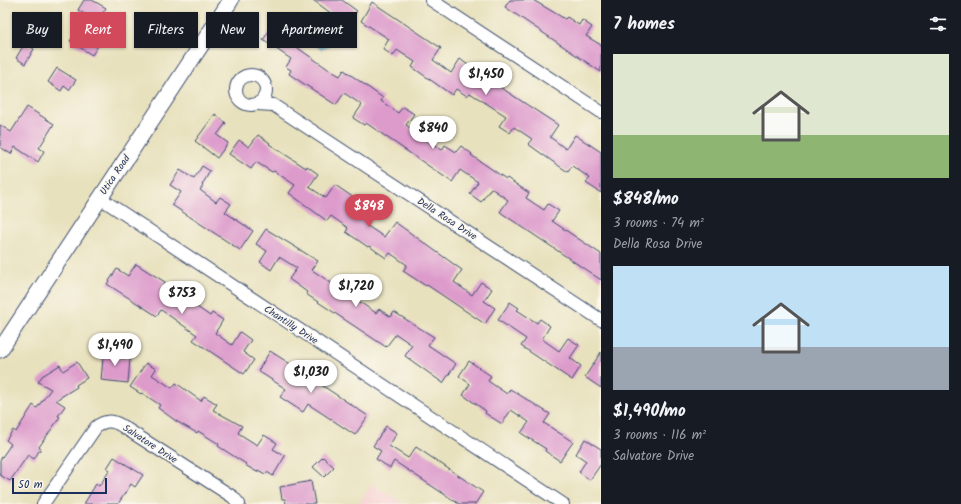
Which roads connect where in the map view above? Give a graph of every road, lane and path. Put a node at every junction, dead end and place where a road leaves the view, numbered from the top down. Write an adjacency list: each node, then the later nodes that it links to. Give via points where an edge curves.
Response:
1 (231, 0): 7 (street, Utica Road)
2 (431, 0): 6 (street)
3 (266, 88): 4 (street, via 264,98); 4 (street, via 258,76 248,75 239,80 236,90 239,99 247,105); 5 (street)
4 (256, 104): 5 (street)
5 (273, 104): 8 (street, Della Rosa Drive)
6 (601, 112)
7 (100, 198): 9 (street, Utica Road); 12 (street, Chantilly Drive)
8 (601, 320)
9 (0, 350)
10 (43, 504): 11 (street, Salvatore Drive, via 96,427 111,421 233,497)
11 (239, 504)
12 (563, 504)

